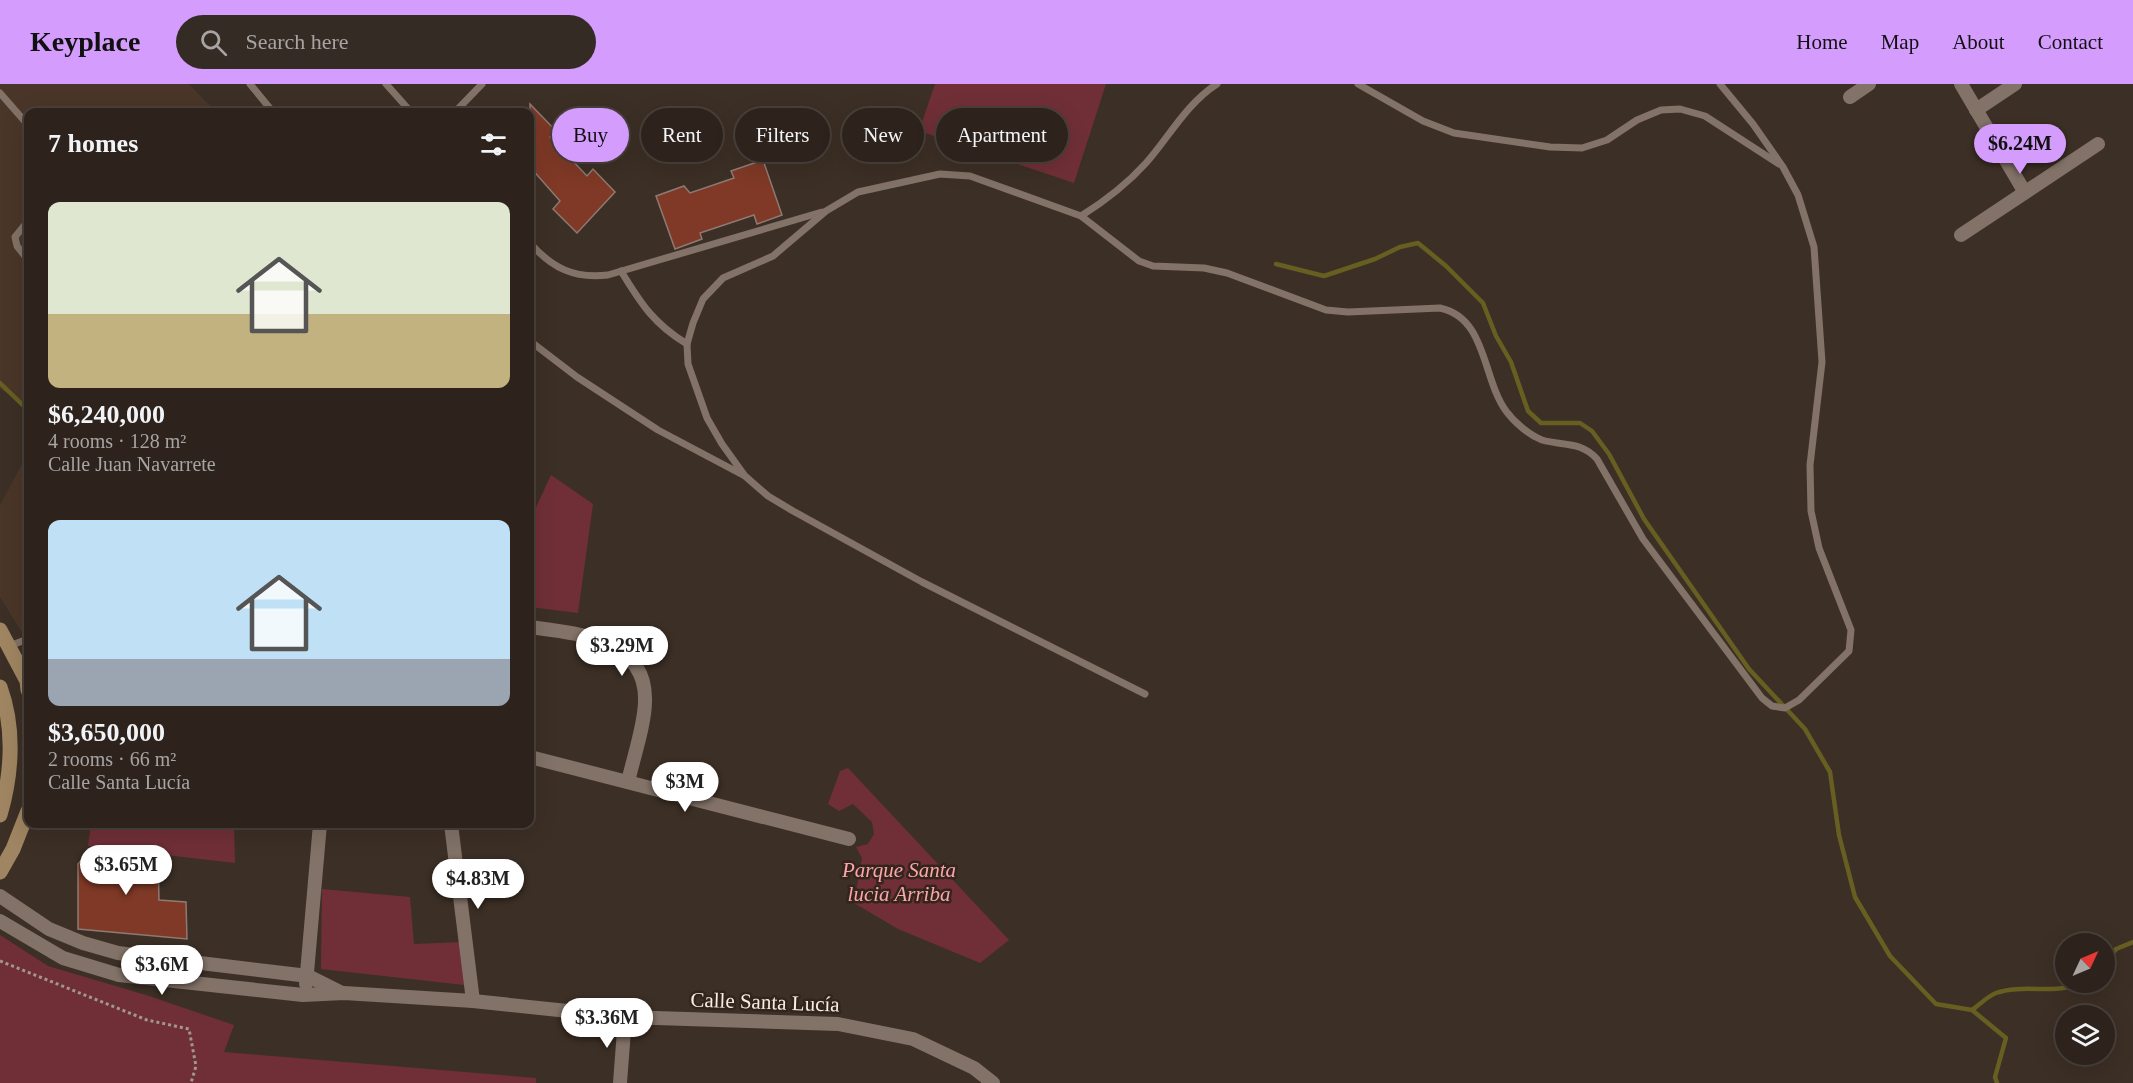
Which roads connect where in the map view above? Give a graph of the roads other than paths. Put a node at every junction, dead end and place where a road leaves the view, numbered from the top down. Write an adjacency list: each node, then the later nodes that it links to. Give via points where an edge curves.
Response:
1 (250, 84): 12 (lane)
2 (386, 84): 13 (lane)
3 (482, 84): 14 (lane)
4 (1217, 84): 21 (lane, via 1193,104 1144,165 1109,198)
5 (1358, 84): 18 (lane, via 1423,121 1454,133 1550,147 1582,148 1607,140 1661,110 1680,109 1705,116)
6 (1720, 84): 18 (lane)
7 (1869, 84): 11 (street)
8 (1961, 84): 15 (street)
9 (2015, 84): 15 (street)
10 (0, 93): 16 (lane)
11 (1850, 97)
12 (270, 108)
13 (407, 108)
14 (459, 108)
15 (1976, 110): 19 (street)
16 (24, 120)
17 (2098, 144): 19 (street)
18 (1784, 167): 21 (lane, via 1798,195 1814,247 1821,362 1810,465 1811,511 1820,548 1851,630 1849,651 1799,700 1785,708 1772,706 1762,698 1740,671 1643,539 1590,451 1543,440 1506,411 1470,324 1453,310 1326,310 1227,273 1153,266 1139,261)
19 (2024, 191): 23 (street)
20 (826, 211): 21 (lane, via 858,192 940,174 970,176); 26 (lane); 28 (lane, via 773,256 723,278 703,299)
21 (1081, 216)
22 (24, 226): 25 (lane, via 15,237)
23 (1961, 235)
24 (534, 247): 26 (lane, via 571,274 590,277)
25 (24, 255)
26 (621, 271): 28 (lane, via 650,315)
27 (534, 344): 29 (lane, via 658,430)
28 (687, 344): 29 (lane, via 688,364 707,418)
29 (745, 476): 36 (lane, via 793,511 922,582)
30 (534, 628): 38 (street, via 597,638 628,657 638,673 645,701)
31 (0, 630): 33 (main road)
32 (24, 640): 33 (lane)
33 (9, 646): 34 (main road)
34 (24, 675)
35 (0, 687): 39 (main road, via 11,743 8,787)
36 (1146, 694)
37 (534, 758): 38 (street)
38 (628, 782): 43 (street)
39 (0, 815)
40 (24, 821): 44 (main road)
41 (320, 828): 47 (street)
42 (451, 828): 50 (street)
43 (849, 839)
44 (0, 872)
45 (0, 896): 47 (street, Calle Santa Lucía, via 49,929 118,953)
46 (0, 921): 49 (street, Calle Santa Lucía, via 63,958 119,975)
47 (308, 976): 48 (street, Calle Santa Lucía); 49 (street)
48 (344, 993): 49 (street, Calle Santa Lucía); 50 (street, Calle Santa Lucía)
49 (303, 995)
50 (473, 1001): 51 (street, Calle Santa Lucía)
51 (625, 1017): 52 (street); 53 (street, Calle Santa Lucía, via 838,1024 876,1030 913,1039 945,1053)
52 (620, 1083)
53 (993, 1083)

